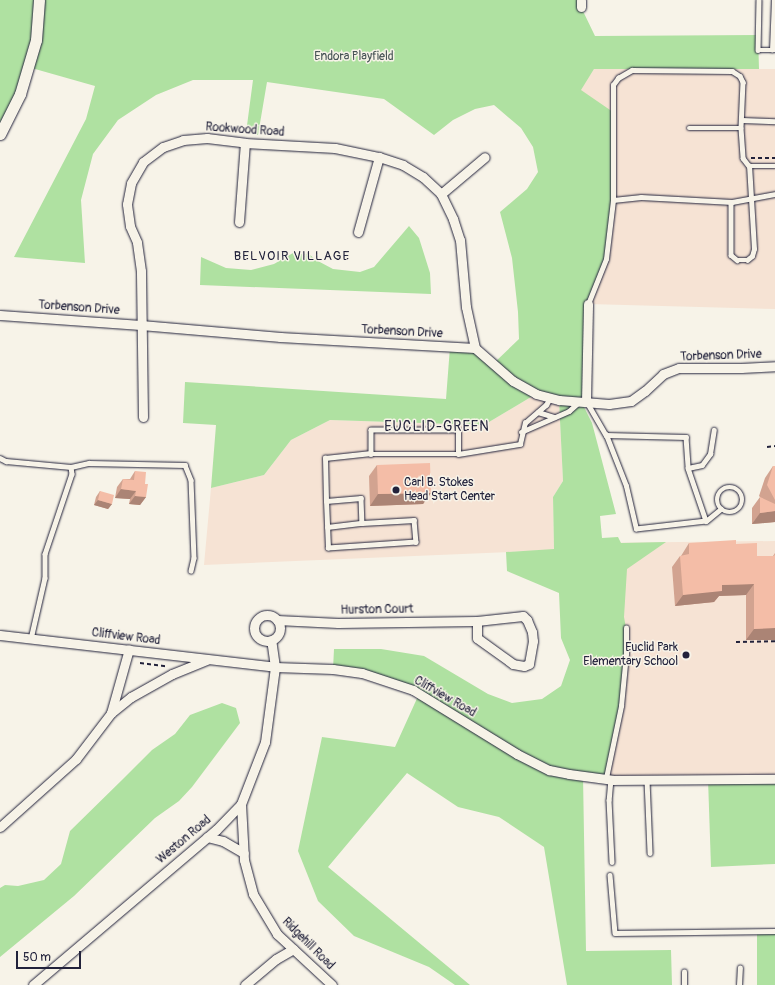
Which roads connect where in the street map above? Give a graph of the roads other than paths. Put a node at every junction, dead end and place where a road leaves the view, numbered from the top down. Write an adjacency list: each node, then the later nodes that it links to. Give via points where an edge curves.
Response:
1 (39, 0): 9 (street, via 36,40 20,94)
2 (759, 0): 4 (lane, via 758,50)
3 (774, 0): 4 (lane)
4 (774, 50)
5 (742, 120): 6 (lane); 8 (lane); 18 (lane, via 743,82 740,76 732,71 627,72 613,85)
6 (775, 121)
7 (689, 128): 8 (lane)
8 (741, 128): 13 (lane, via 743,158)
9 (0, 134)
10 (245, 143): 11 (street, Rookwood Road, via 335,148); 20 (street); 24 (street, Rookwood Road, via 207,138 183,140 163,147 143,162 131,183 127,204 130,226 137,242 141,271)
11 (379, 157): 15 (street, Rookwood Road, via 403,165); 21 (street)
12 (485, 157): 15 (street)
13 (749, 166): 14 (lane); 17 (lane)
14 (775, 166)
15 (441, 194): 25 (street, Rookwood Road, via 460,240 466,307)
16 (775, 194): 17 (lane)
17 (751, 197): 19 (lane); 19 (lane, via 754,249 752,256 747,260 737,260 731,255)
18 (613, 200): 19 (lane, via 641,197); 22 (lane, via 606,259)
19 (731, 202)
20 (239, 222)
21 (358, 232)
22 (588, 304): 28 (street)
23 (0, 315): 24 (street, Torbenson Drive)
24 (141, 325): 25 (street, Torbenson Drive, via 280,337); 30 (street, Rookwood Road)
25 (475, 348): 27 (street, Torbenson Drive, via 512,381 536,394)
26 (775, 366): 28 (street, Torbenson Drive, via 679,368 663,374 631,401 609,404)
27 (550, 398): 28 (street, Torbenson Drive); 29 (lane)
28 (583, 401): 31 (lane); 34 (lane)
29 (538, 412): 31 (lane); 33 (lane, via 525,423)
30 (143, 417)
31 (554, 417): 33 (lane)
32 (714, 430): 39 (lane, via 710,454 702,465)
33 (521, 432): 36 (lane, via 520,444)
34 (606, 436): 39 (lane, via 686,437); 42 (lane, via 626,486 636,529)
35 (371, 453): 36 (lane); 36 (lane, via 371,430 458,430); 40 (lane, via 325,458)
36 (458, 454)
37 (0, 458): 38 (lane, via 6,461)
38 (71, 467): 45 (lane, via 89,463 185,465 191,480 194,558); 50 (lane, via 72,474 45,554 45,578)
39 (688, 468): 42 (lane)
40 (326, 501): 43 (lane, via 361,498); 44 (lane)
41 (721, 509): 41 (lane, via 728,513 740,509 743,497 738,490 730,487 722,490 718,497 718,506); 42 (lane)
42 (706, 521)
43 (362, 523): 44 (lane); 44 (lane, via 414,520 416,542 328,548)
44 (327, 527)
45 (191, 571)
46 (277, 620): 47 (street, Hurston Court, via 338,623); 51 (street, via 279,632); 51 (street, Hurston Court, via 270,615 262,616 254,626 258,638)
47 (477, 621): 47 (street, Hurston Court, via 477,638 513,664 529,664 532,636 527,620 523,616)
48 (626, 628): 56 (lane, via 621,706)
49 (0, 635): 50 (street, Cliffview Road)
50 (31, 639): 52 (street, Cliffview Road)
51 (270, 640): 54 (street)
52 (129, 649): 53 (street, Cliffview Road); 55 (street)
53 (207, 660): 54 (street, Cliffview Road); 55 (street, via 172,674 131,697)
54 (275, 667): 56 (street, Cliffview Road, via 362,673 413,690 517,754 543,767 569,774); 59 (street, Weston Road, via 265,742)
55 (111, 713): 60 (street, via 76,759)
56 (608, 779): 58 (street, Cliffview Road); 64 (lane)
57 (775, 779): 58 (street, Cliffview Road)
58 (648, 780): 63 (lane)
59 (241, 804): 61 (street, Weston Road); 62 (street, Ridgehill Road)
60 (0, 827)
61 (207, 837): 62 (street, via 223,841); 70 (street, Weston Road)
62 (244, 853): 67 (street, Ridgehill Road, via 253,894 277,934)
63 (650, 853)
64 (612, 862)
65 (610, 875): 66 (lane, via 615,933)
66 (775, 931)
67 (293, 949): 71 (street, via 276,959); 72 (street, Ridgehill Road)
68 (740, 968): 74 (lane)
69 (684, 972): 73 (lane)
70 (33, 985)
71 (246, 985)
72 (332, 985)
73 (684, 985)
74 (739, 985)

